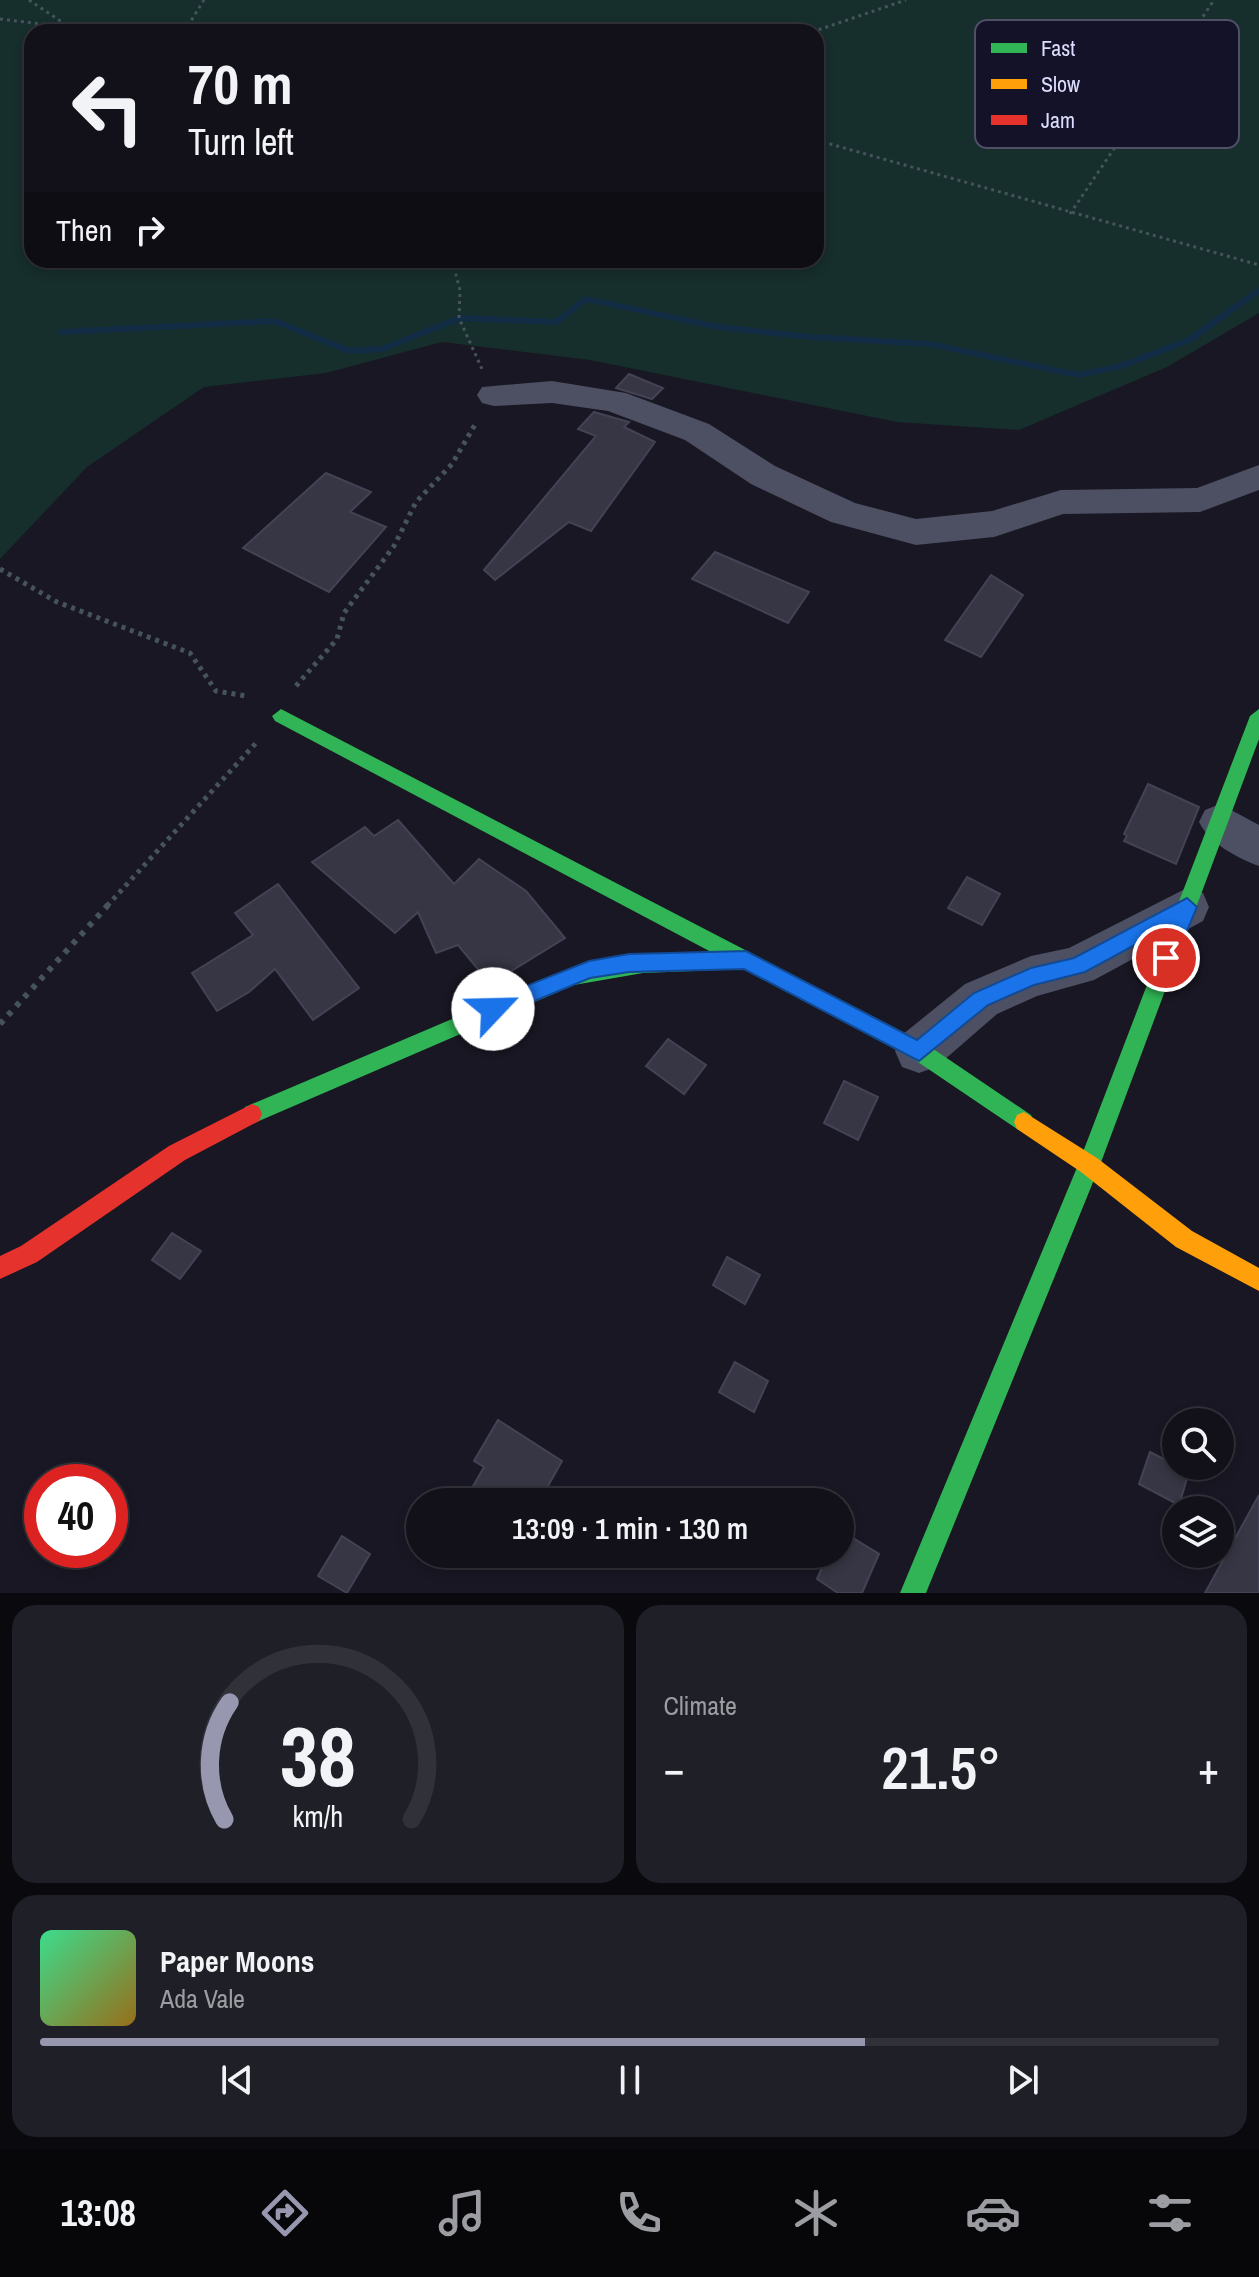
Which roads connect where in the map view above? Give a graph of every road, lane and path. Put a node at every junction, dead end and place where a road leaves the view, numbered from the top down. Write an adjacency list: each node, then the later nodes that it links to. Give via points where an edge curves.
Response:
1 (29, 0): 8 (path)
2 (204, 0): 9 (path)
3 (906, 0): 10 (path)
4 (1214, 0): 6 (path)
5 (0, 19): 7 (path)
6 (1201, 20)
7 (50, 24)
8 (65, 24)
9 (189, 24)
10 (824, 28)
11 (824, 142): 13 (path)
12 (1114, 148): 13 (path)
13 (1070, 214): 14 (path)
14 (1259, 265)
15 (454, 268): 16 (path, via 459,318)
16 (494, 395): 17 (street, via 552,392 614,401 697,432 763,475 844,513 916,532 994,524 1061,502 1200,500); 19 (path, via 452,464 416,502 394,546 344,613 337,639)
17 (1259, 477)
18 (0, 569): 21 (path, via 57,602 190,653 216,691)
19 (297, 682): 20 (path); 22 (path)
20 (284, 691)
21 (257, 698)
22 (281, 716): 27 (street); 28 (path)
23 (1259, 716): 24 (street)
24 (1220, 822): 25 (street); 26 (street)
25 (1259, 848)
26 (1187, 907): 29 (street, via 1078,966 1031,977 981,999); 30 (street)
27 (746, 960): 29 (street); 31 (street, via 629,963 546,985 215,1133)
28 (0, 1024)
29 (919, 1051): 30 (street)
30 (1089, 1165): 32 (street, via 1184,1239); 33 (street)
31 (0, 1268)
32 (1259, 1280)
33 (913, 1593)

